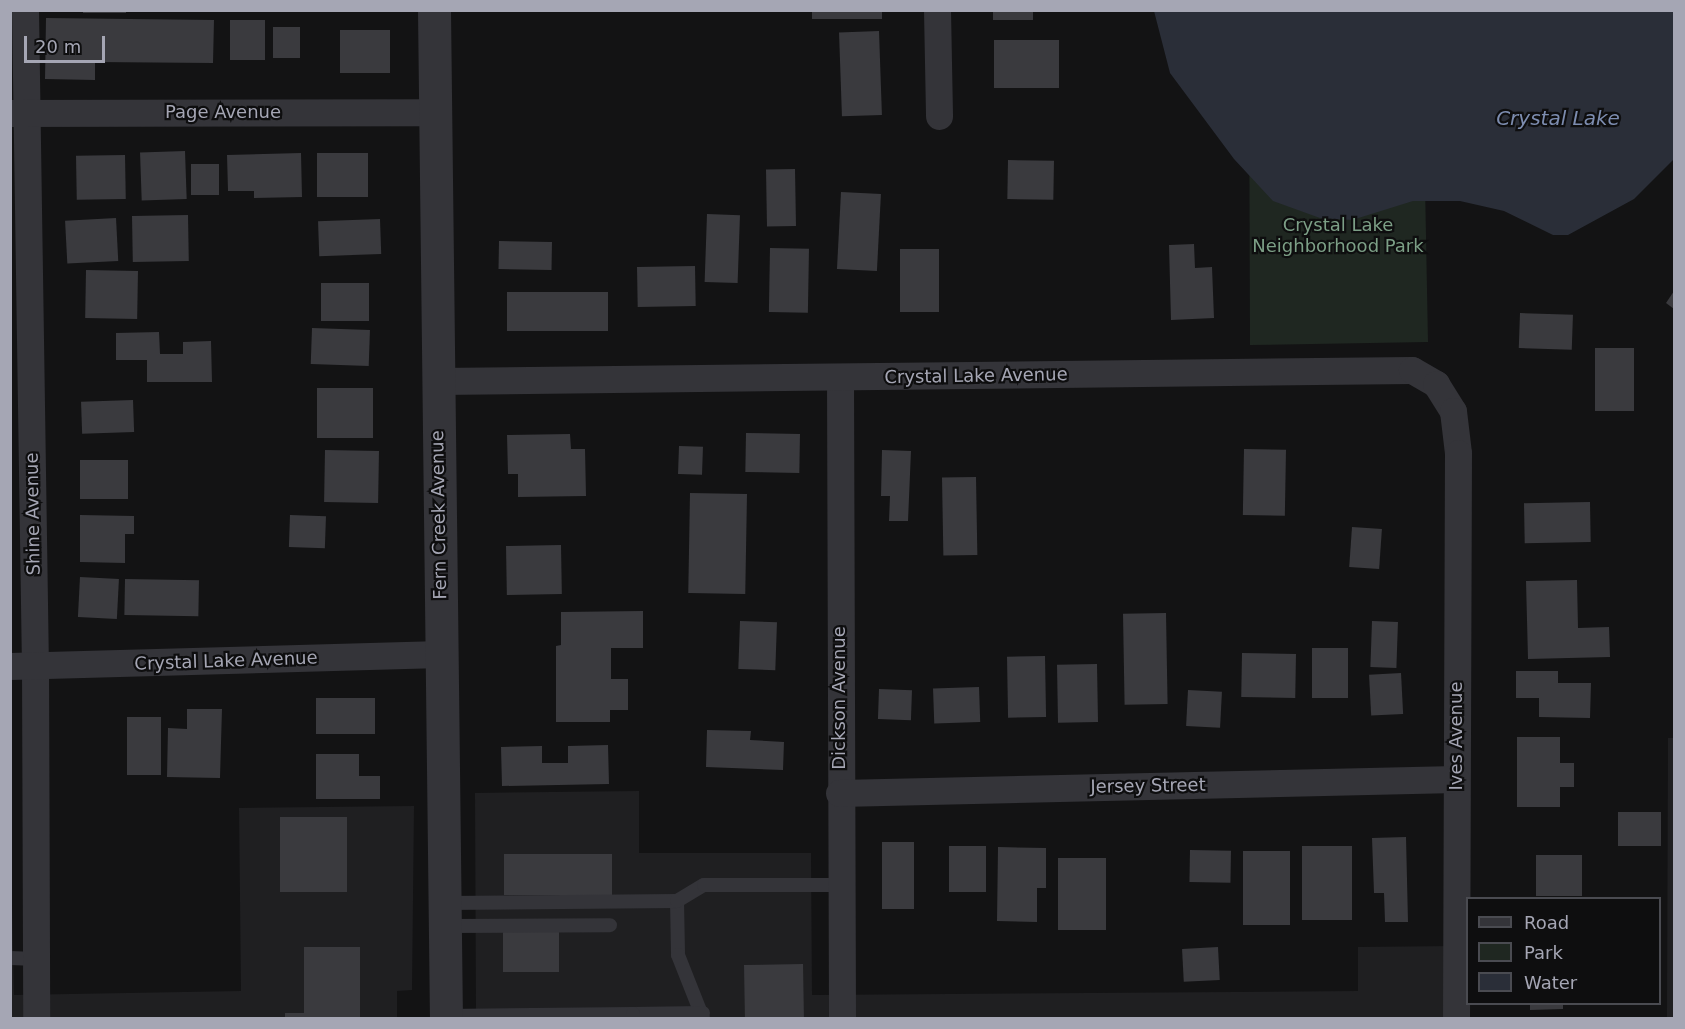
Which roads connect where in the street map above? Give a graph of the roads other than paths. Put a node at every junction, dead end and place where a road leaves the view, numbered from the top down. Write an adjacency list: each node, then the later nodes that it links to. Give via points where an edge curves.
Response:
1 (26, 10): 4 (street, Shine Avenue)
2 (434, 10): 5 (street, Fern Creek Avenue)
3 (937, 10): 6 (street)
4 (19, 112): 5 (street, Page Avenue); 11 (street, Shine Avenue)
5 (435, 112): 8 (street, Fern Creek Avenue)
6 (939, 116)
7 (840, 377): 8 (street, Crystal Lake Avenue); 9 (street, Crystal Lake Avenue, via 1412,370 1436,384 1453,411); 13 (street, Dickson Avenue)
8 (438, 381): 10 (street, Fern Creek Avenue)
9 (1458, 453): 12 (street, Ives Avenue)
10 (441, 654): 11 (street, Crystal Lake Avenue); 16 (street, Fern Creek Avenue)
11 (23, 666): 18 (street, Shine Avenue)
12 (1456, 779): 13 (street, Jersey Street); 24 (street, Ives Avenue)
13 (839, 793): 14 (street, Dickson Avenue)
14 (840, 885): 15 (lane, via 704,885); 23 (street, Dickson Avenue)
15 (677, 902): 16 (lane); 20 (lane, via 678,956)
16 (445, 914): 17 (lane); 21 (street, Fern Creek Avenue)
17 (610, 925)
18 (23, 958): 22 (street, Shine Avenue)
19 (633, 1016): 20 (lane); 21 (lane)
20 (703, 1016)
21 (446, 1017)
22 (36, 1018)
23 (842, 1018)
24 (1456, 1018)

